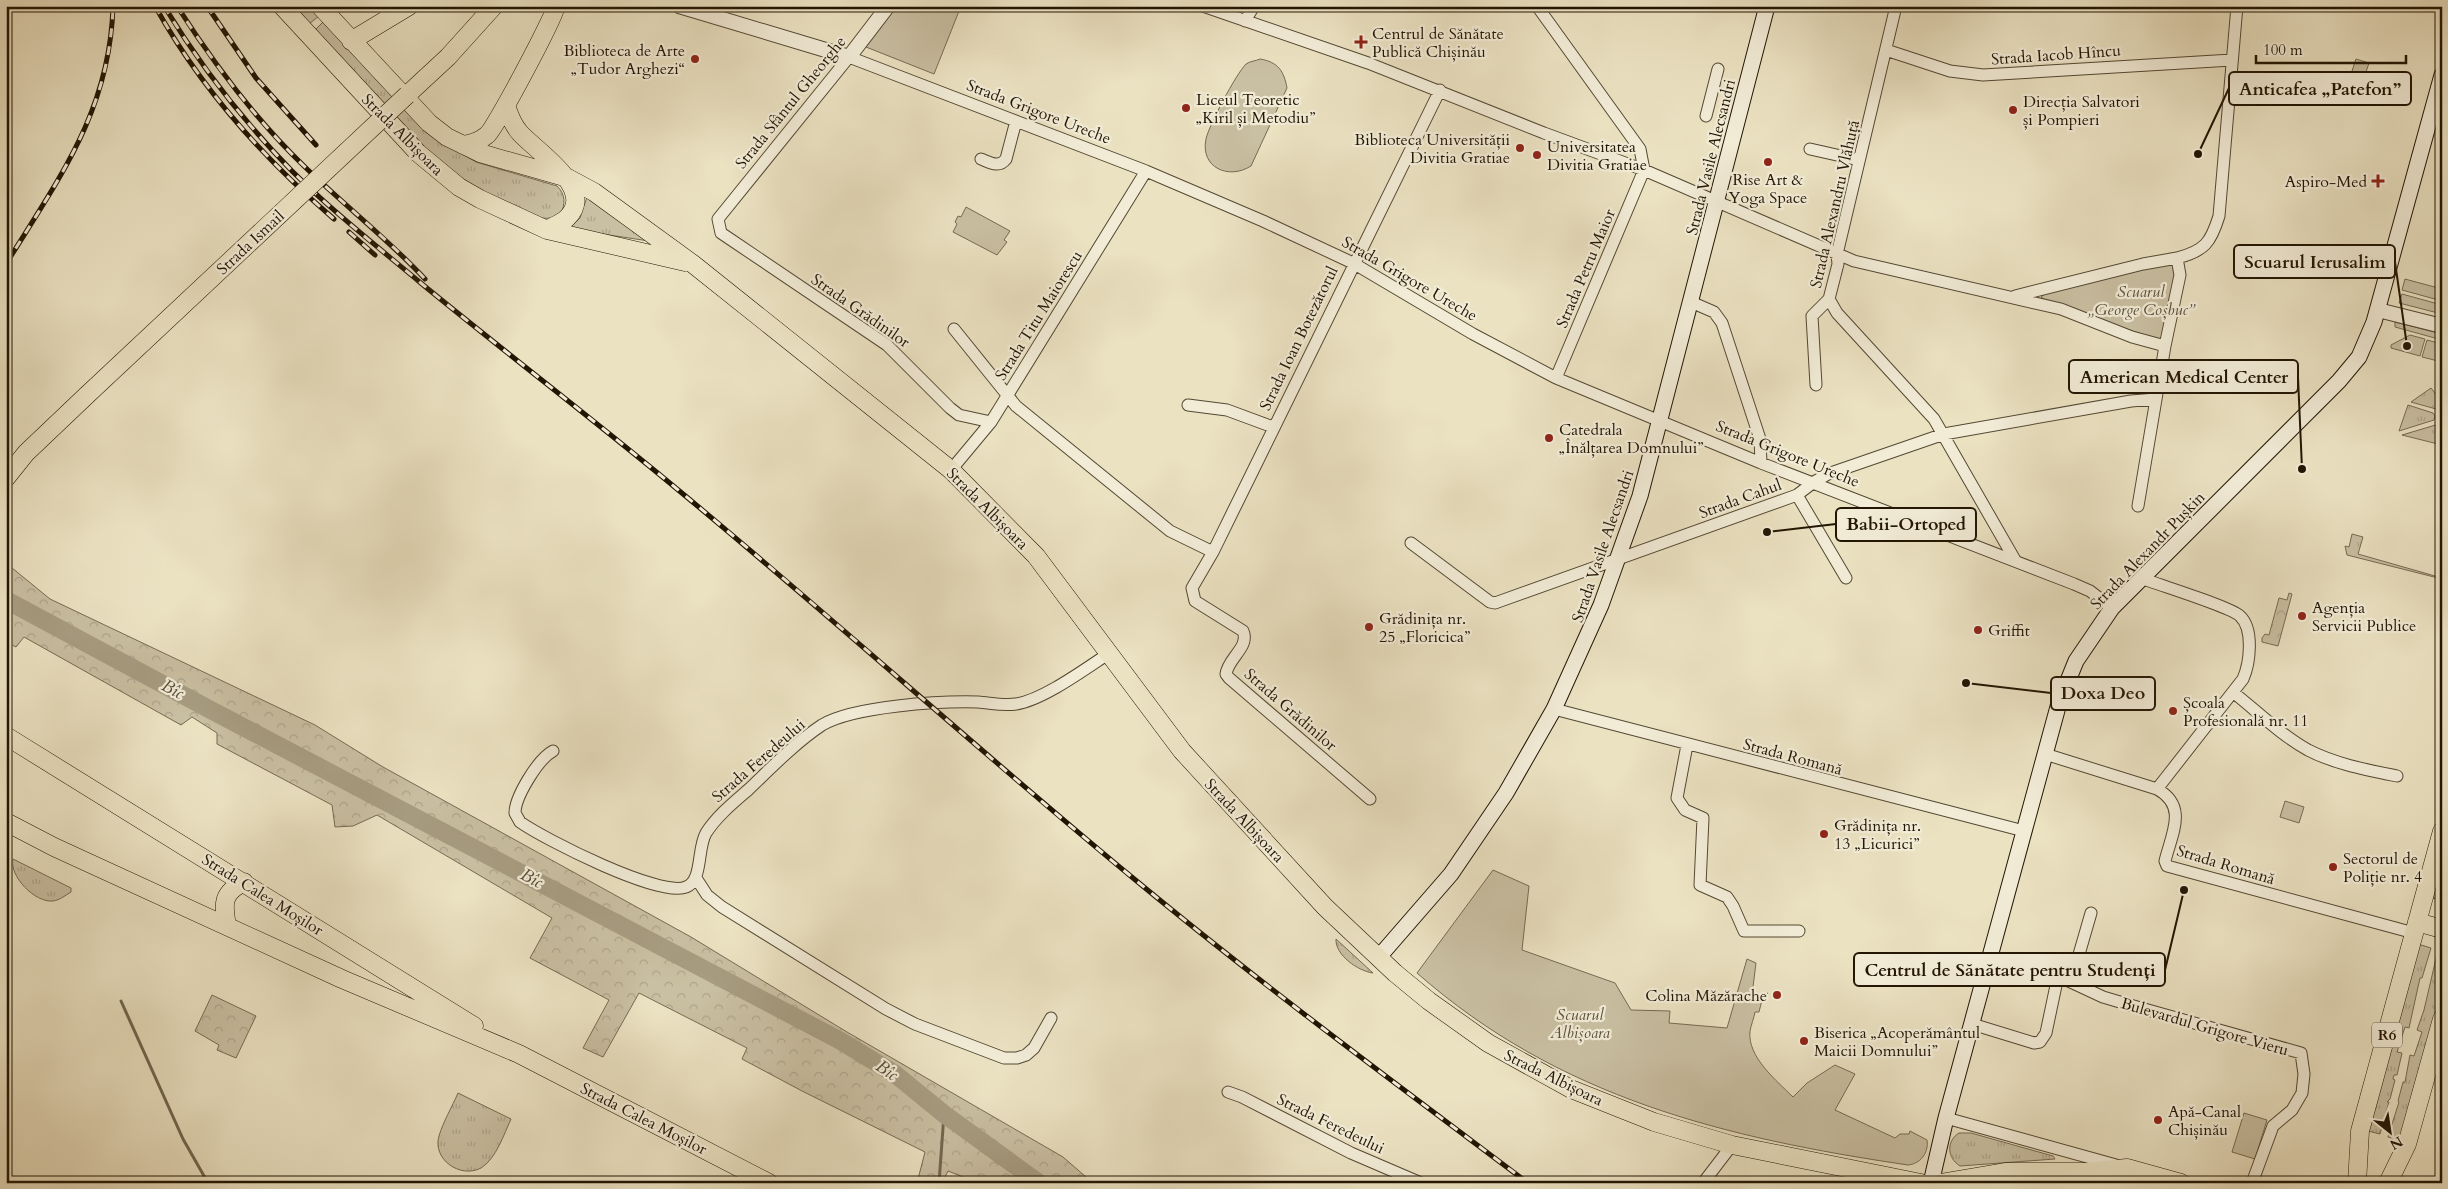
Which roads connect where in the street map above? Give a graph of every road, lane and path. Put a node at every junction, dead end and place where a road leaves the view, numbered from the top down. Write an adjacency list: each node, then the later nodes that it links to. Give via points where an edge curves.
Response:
1 (282, 6): 34 (main road, Strada Albișoara, via 436,170 480,199)
2 (320, 6): 15 (main road, Strada Albișoara)
3 (409, 6): 15 (main road)
4 (494, 6): 55 (main road, Strada Ismail, bridge, via 448,57)
5 (679, 6): 17 (street, Strada Grigore Ureche)
6 (888, 6): 17 (street, Strada Sfântul Gheorghe)
7 (1203, 6): 14 (street)
8 (1254, 6): 14 (street)
9 (1537, 6): 29 (street, via 1640,149)
10 (1767, 6): 32 (main road, Strada Vasile Alecsandri)
11 (1896, 6): 16 (street, Strada Alexandru Vlăhuță)
12 (2237, 6): 18 (street)
13 (553, 10): 22 (main road)
14 (1245, 21): 21 (street)
15 (352, 41): 25 (main road, Strada Albișoara, via 430,123)
16 (1886, 50): 18 (street, Strada Iacob Hîncu, via 1950,71 1991,76); 28 (street, Strada Alexandru Vlăhuță)
17 (849, 57): 24 (street, Strada Grigore Ureche); 33 (street, Strada Sfântul Gheorghe)
18 (2232, 60): 36 (street, via 2219,216 2212,239 2191,255)
19 (1718, 69): 23 (street)
20 (2442, 75): 42 (main road, Strada Alexandr Pușkin)
21 (1440, 90): 29 (street); 37 (street, Strada Ioan Botezătorul)
22 (506, 105): 25 (main road, via 488,135); 31 (main road, via 520,133)
23 (1706, 116)
24 (1016, 121): 27 (street, via 1002,164); 30 (street, Strada Grigore Ureche)
25 (462, 145): 31 (main road, Strada Albișoara)
26 (1810, 149): 28 (street)
27 (981, 159)
28 (1860, 160): 35 (street, Strada Alexandru Vlăhuță)
29 (1644, 170): 32 (street); 46 (street, Strada Petru Maior)
30 (1146, 171): 37 (street, Strada Grigore Ureche); 48 (street, Strada Titu Maiorescu)
31 (568, 178): 34 (main road, via 576,204 566,219); 38 (main road, Strada Albișoara, via 594,192)
32 (1716, 201): 35 (street); 41 (main road, Strada Vasile Alecsandri)
33 (718, 219): 52 (street, Strada Grădinilor, via 721,233 887,345 950,408 959,414)
34 (547, 230): 38 (main road, Strada Albișoara)
35 (1837, 254): 39 (street, via 1854,261); 40 (street, Strada Alexandru Vlăhuță, via 1838,264)
36 (2177, 258): 39 (street); 45 (street, via 2180,275)
37 (1353, 263): 46 (street, Strada Grigore Ureche, via 1473,334); 53 (street, Strada Ioan Botezătorul)
38 (693, 264): 58 (main road, Strada Albișoara)
39 (2013, 296): 45 (street, via 2061,309 2132,337)
40 (1829, 299): 47 (street, via 1812,316); 54 (street, Strada Alexandru Vlăhuță, via 1837,313)
41 (1691, 302): 51 (main road, Strada Vasile Alecsandri); 57 (street, via 1714,312 1722,323 1760,439)
42 (2378, 310): 43 (street); 68 (main road, Strada Alexandr Pușkin, via 2366,343 2350,370)
43 (2442, 326)
44 (954, 329): 48 (street)
45 (2165, 346): 49 (street)
46 (1556, 378): 51 (street, Strada Grigore Ureche)
47 (1816, 385)
48 (1008, 395): 52 (street, Strada Titu Maiorescu); 64 (street, via 1016,406 1170,531)
49 (2156, 399): 54 (street, Strada Cahul); 62 (street)
50 (1188, 405): 53 (street, via 1227,410)
51 (1660, 420): 57 (street, Strada Grigore Ureche); 65 (main road, Strada Vasile Alecsandri)
52 (991, 422): 58 (street, Strada Titu Maiorescu)
53 (1273, 427): 64 (street, Strada Ioan Botezătorul)
54 (1944, 434): 60 (street, Strada Cahul, via 1828,474); 66 (street, Strada Alexandru Vlăhuță)
55 (26, 453): 56 (main road); 59 (main road, Strada Ismail)
56 (6, 463)
57 (1761, 463): 60 (street, Strada Grigore Ureche)
58 (951, 470): 71 (main road, Strada Albișoara, via 1036,556)
59 (6, 478)
60 (1814, 482): 61 (street, Strada Cahul); 66 (street, Strada Grigore Ureche)
61 (1797, 495): 65 (street, Strada Cahul); 67 (street)
62 (2138, 506)
63 (1411, 543): 65 (street, Strada Cahul, via 1495,603)
64 (1213, 552): 69 (street, Strada Ioan Botezătorul, via 1192,588)
65 (1619, 559): 73 (main road, Strada Vasile Alecsandri, via 1585,645)
66 (2015, 560): 70 (street, Strada Grigore Ureche, via 2090,591)
67 (1846, 578)
68 (2142, 578): 70 (main road, Strada Alexandr Pușkin); 72 (street, via 2242,618 2247,630 2249,658 2243,679)
69 (1195, 601): 80 (street, Strada Grădinilor, via 1244,631 1244,643 1226,668 1229,678)
70 (2112, 608): 77 (main road, Strada Alexandr Pușkin, via 2074,666 2059,703)
71 (1108, 654): 84 (street, Strada Feredeului, via 1018,704 927,703 862,712 840,717 822,726 778,761 713,822 702,839); 91 (main road, Strada Albișoara, via 1182,751 1325,907)
72 (2234, 693): 78 (street, via 2307,749 2336,761); 79 (street)
73 (1554, 708): 75 (street, Strada Romană); 91 (main road, Strada Vasile Alecsandri, via 1475,841)
74 (6, 736): 85 (main road, Strada Calea Moșilor)
75 (1687, 744): 82 (street, Strada Romană); 90 (street, via 1677,798 1685,810 1703,818 1700,885 1727,898 1744,931)
76 (553, 751): 84 (street, via 540,761 518,800 515,813 520,822 618,872 658,886 670,889 686,887)
77 (2045, 754): 79 (street, Strada Romană); 82 (main road, Strada Alexandr Pușkin)
78 (2397, 776)
79 (2157, 789): 88 (street, Strada Romană, via 2175,806 2165,861 2167,866)
80 (1370, 799)
81 (6, 822): 87 (main road, Strada Calea Moșilor, via 63,852)
82 (2024, 831): 95 (main road, Strada Alexandr Pușkin)
83 (2442, 831): 88 (main road, R6)
84 (696, 878): 93 (street, via 707,895 722,907 886,1009 933,1031 1004,1058 1016,1058 1034,1048)
85 (244, 882): 87 (main road, via 233,888 225,901); 96 (main road, Strada Calea Moșilor)
86 (2091, 913): 92 (street)
87 (227, 926): 96 (main road, Strada Calea Moșilor)
88 (2415, 928): 89 (main road); 100 (main road, R6, via 2360,1131)
89 (2442, 929)
90 (1799, 931)
91 (1378, 958): 99 (main road, Strada Albișoara, via 1429,1001 1528,1067 1571,1089 1654,1122)
92 (2071, 982): 95 (street, Bulevardul Grigore Vieru, via 2058,976 2046,1033 2040,1042 2034,1043); 110 (street, Bulevardul Grigore Vieru, via 2103,997 2301,1053 2302,1093 2292,1110 2273,1126)
93 (1051, 1018)
94 (2442, 1019): 102 (main road, via 2407,1144)
95 (1972, 1024): 98 (main road, Strada Alexandr Pușkin)
96 (519, 1054): 103 (main road, Strada Calea Moșilor)
97 (1228, 1092): 104 (street, Strada Feredeului, via 1351,1153)
98 (1946, 1118): 101 (street); 107 (main road, Strada Alexandr Pușkin)
99 (1732, 1145): 105 (street); 106 (main road, Strada Albișoara)
100 (2358, 1164): 111 (main road); 112 (main road, R6)
101 (2130, 1176): 108 (main road, via 2087,1172 2005,1172); 109 (main road, via 2153,1175)
102 (2391, 1179)
103 (769, 1183)
104 (1421, 1183)
105 (1703, 1183)
106 (1921, 1183)
107 (1931, 1183)
108 (1940, 1183)
109 (2181, 1183)
110 (2252, 1183)
111 (2347, 1183)
112 (2357, 1183)

